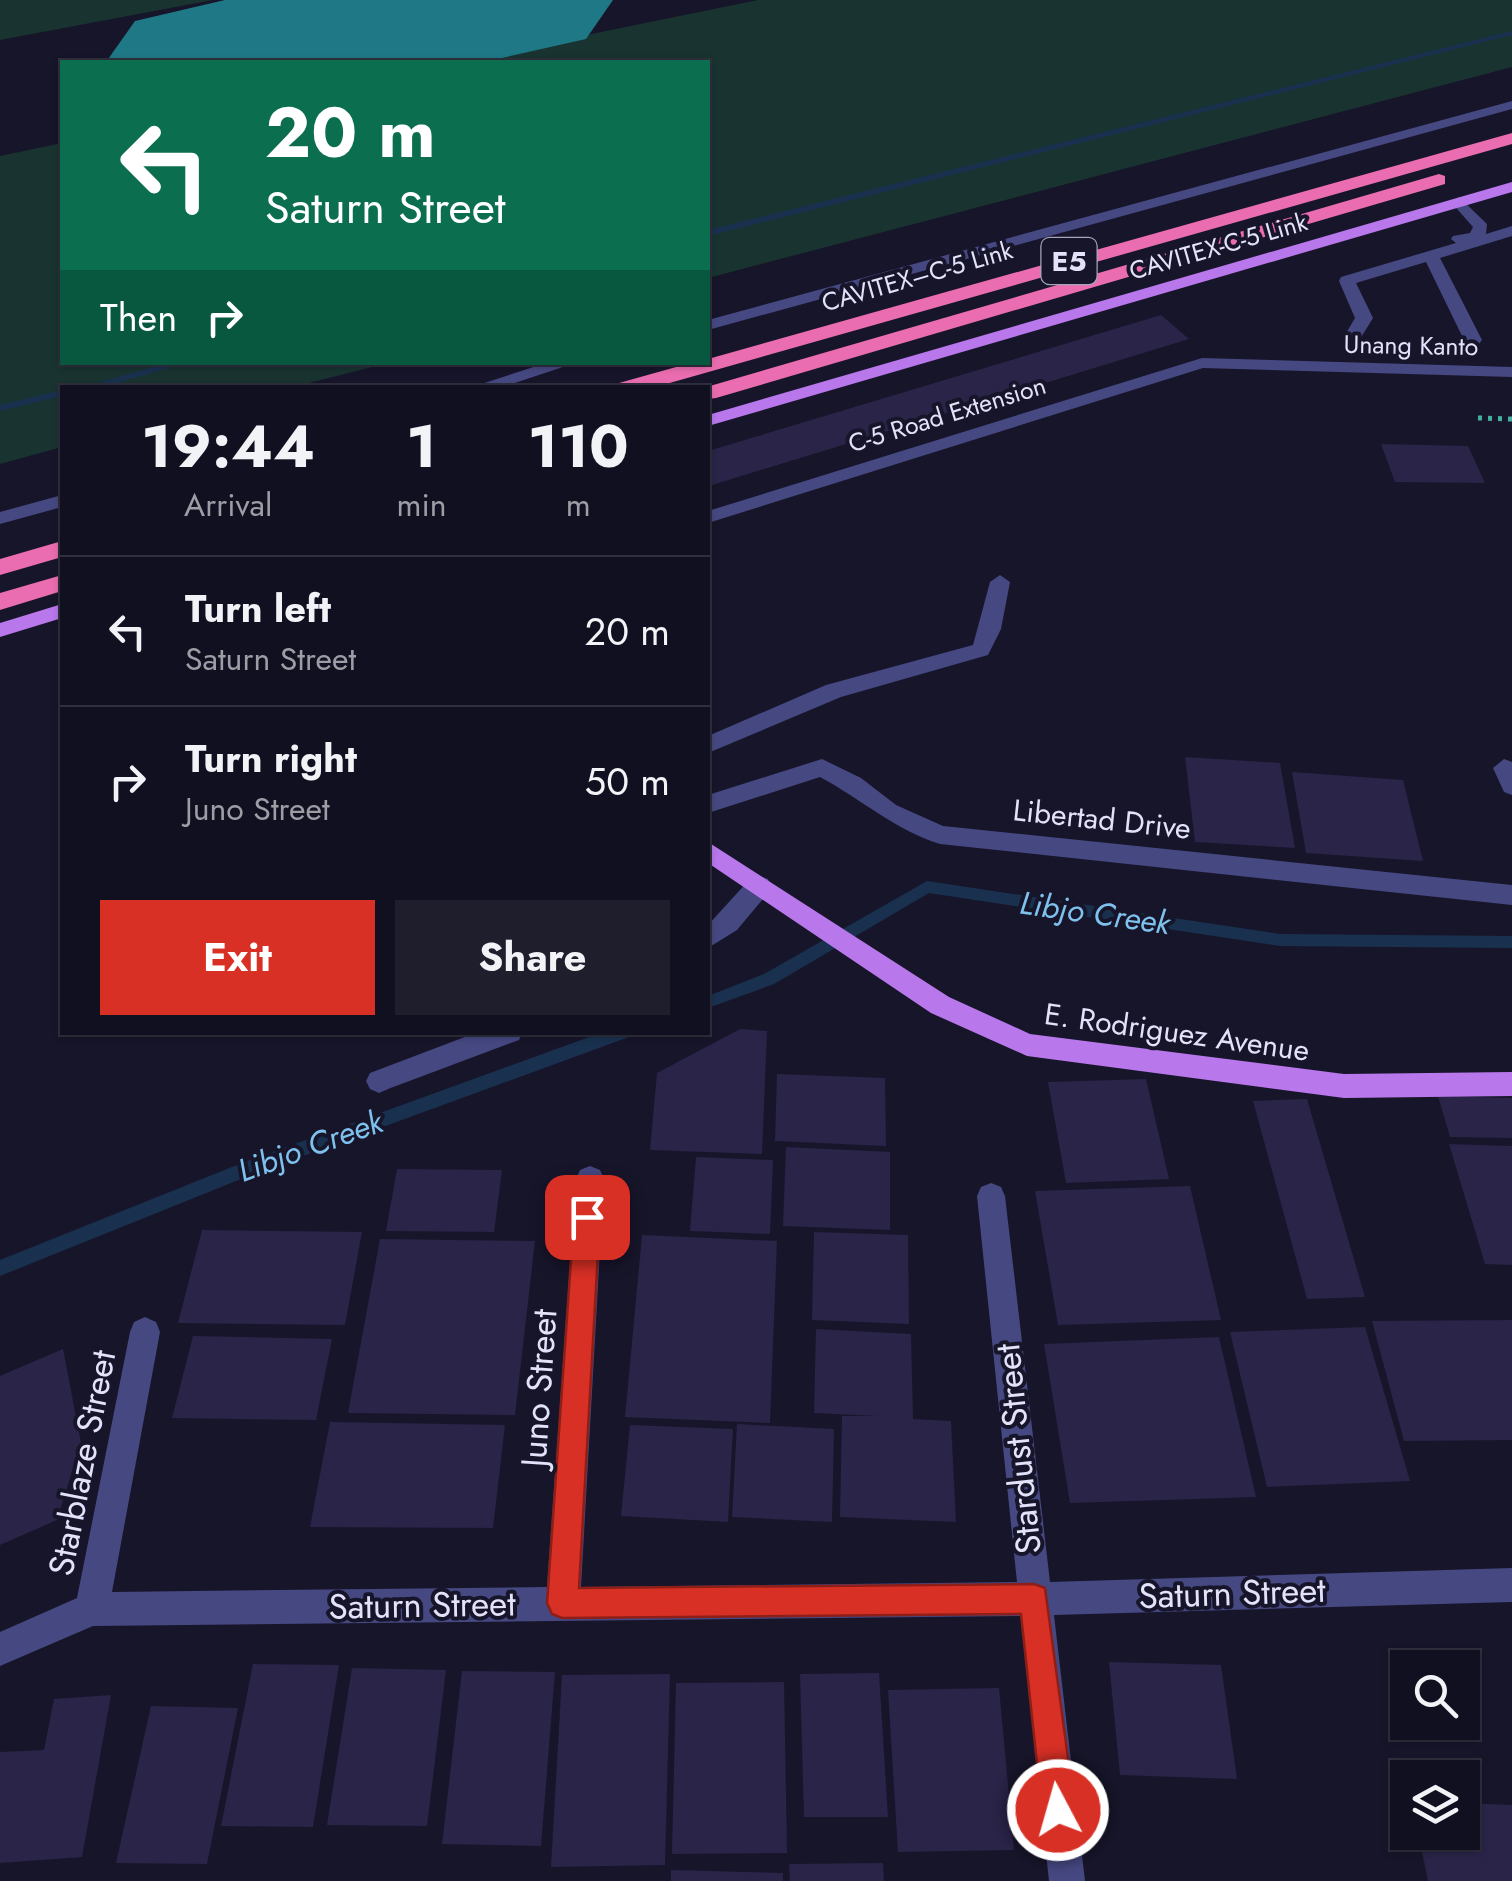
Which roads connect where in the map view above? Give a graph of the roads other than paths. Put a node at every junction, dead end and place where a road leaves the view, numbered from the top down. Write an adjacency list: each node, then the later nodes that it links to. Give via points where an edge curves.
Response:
1 (1512, 104): 9 (street)
2 (1512, 138): 15 (highway, CAVITEX–C-5 Link / E5)
3 (1512, 159): 19 (highway, CAVITEX–C-5 Link / E5)
4 (1512, 186): 5 (main road, CAVITEX-C-5 Link)
5 (1459, 202): 7 (street, via 1480,232); 20 (main road, CAVITEX-C-5 Link)
6 (1512, 231): 8 (street)
7 (1444, 238)
8 (1431, 256): 10 (street, via 1347,282 1364,318); 11 (street)
9 (710, 324)
10 (1354, 336)
11 (1473, 340)
12 (1202, 363): 16 (street, Unang Kanto); 22 (street, C-5 Road Extension)
13 (559, 365): 17 (street)
14 (708, 365): 18 (highway, CAVITEX–C-5 Link / E5)
15 (710, 365)
16 (1512, 372)
17 (489, 385)
18 (638, 385)
19 (710, 392)
20 (710, 421)
21 (60, 502): 23 (street)
22 (710, 516)
23 (0, 518)
24 (60, 550): 25 (highway)
25 (0, 567)
26 (1000, 582): 31 (street, via 990,638 980,650 834,691)
27 (60, 584): 28 (highway)
28 (0, 602)
29 (60, 612): 30 (main road)
30 (0, 630)
31 (710, 744)
32 (710, 803): 35 (street, Libertad Drive, via 822,768 940,835)
33 (710, 852): 34 (main road, E. Rodriguez Avenue)
34 (763, 889): 36 (street); 39 (main road, E. Rodriguez Avenue, via 940,1005 1027,1045 1344,1086)
35 (1512, 895)
36 (710, 936)
37 (502, 1035): 38 (street)
38 (379, 1081)
39 (1512, 1084)
40 (590, 1179): 45 (street, Juno Street)
41 (991, 1196): 44 (street, Stardust Street)
42 (145, 1332): 46 (street, Starblaze Street)
43 (1512, 1585): 44 (street, Saturn Street)
44 (1034, 1599): 45 (street, Saturn Street); 48 (street, Stardust Street)
45 (562, 1603): 46 (street, Saturn Street)
46 (92, 1609): 47 (street, Saturn Street)
47 (0, 1650)
48 (1067, 1881)

